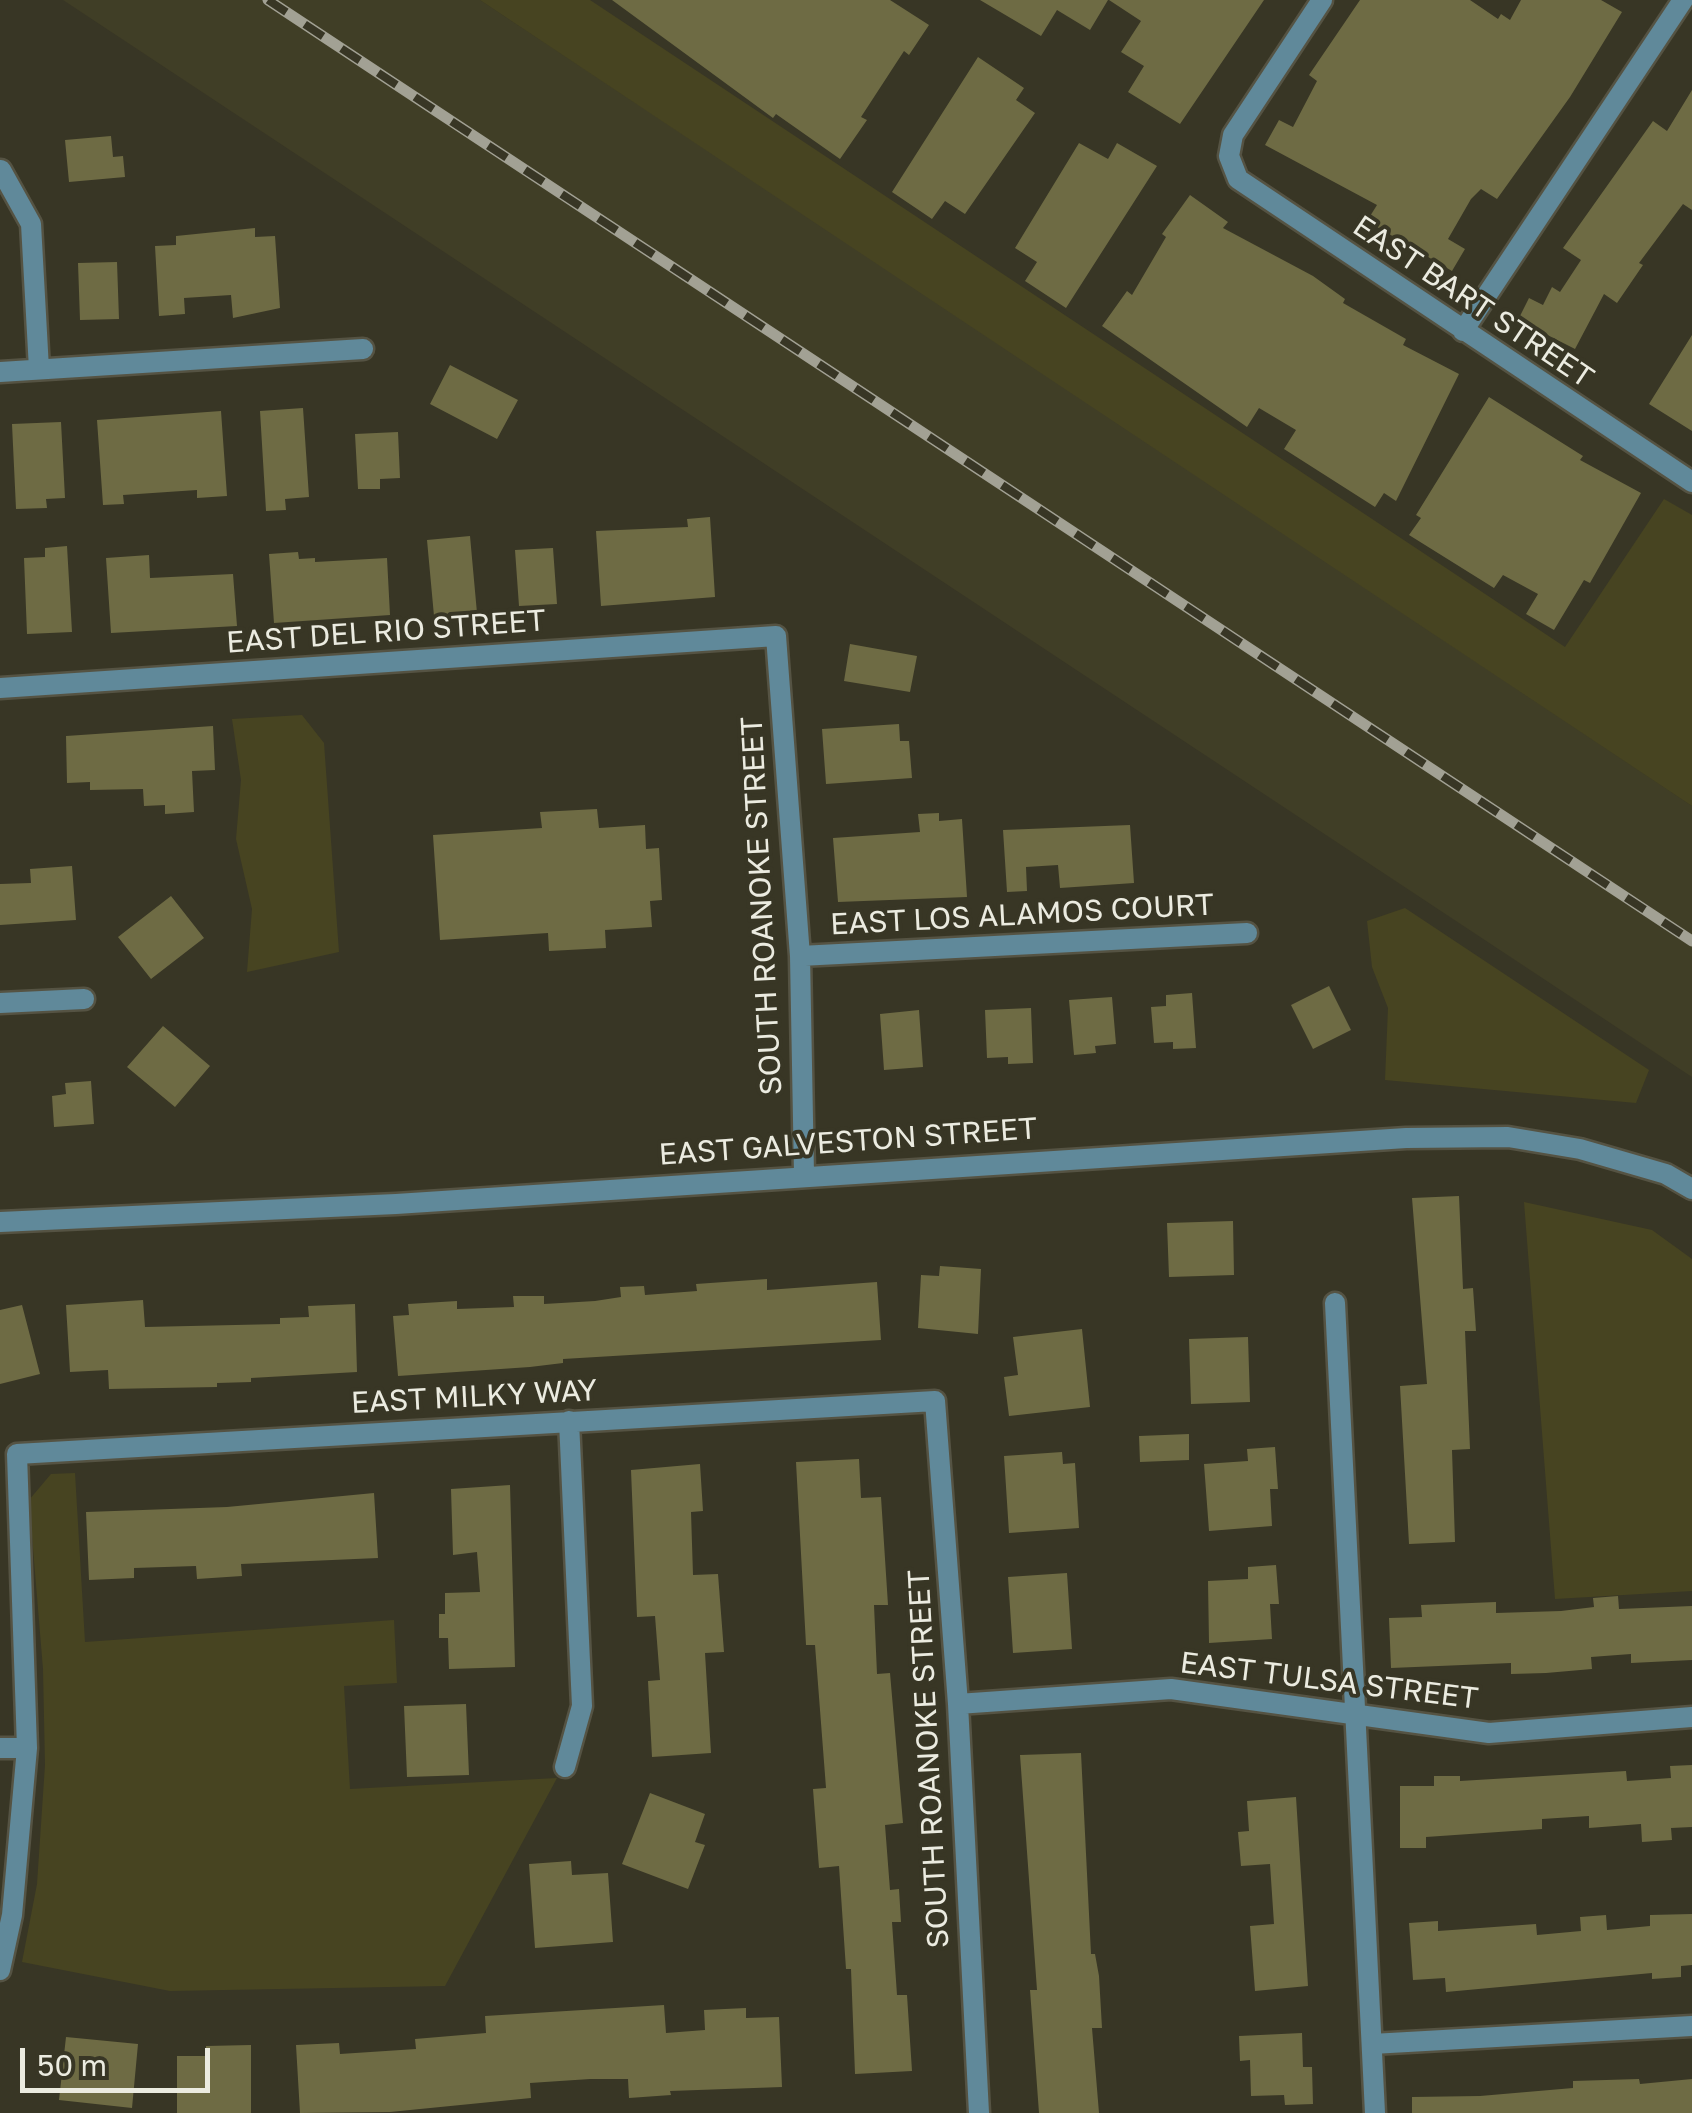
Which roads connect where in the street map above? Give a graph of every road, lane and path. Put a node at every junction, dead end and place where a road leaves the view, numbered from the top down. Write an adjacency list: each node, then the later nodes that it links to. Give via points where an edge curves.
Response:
1 (1322, 0): 4 (street, EAST BART STREET, via 1236,129 1230,163 1248,188)
2 (1682, 0): 4 (street)
3 (1, 170): 6 (street, via 31,224)
4 (1463, 331): 8 (street, EAST BART STREET)
5 (363, 349): 6 (street)
6 (39, 369): 7 (street)
7 (0, 372)
8 (1692, 482)
9 (776, 636): 10 (street, EAST DEL RIO STREET); 12 (street, SOUTH ROANOKE STREET)
10 (0, 688)
11 (1247, 933): 12 (street, EAST LOS ALAMOS COURT)
12 (800, 956): 15 (street, SOUTH ROANOKE STREET)
13 (84, 998): 14 (street)
14 (0, 1003)
15 (804, 1174): 16 (street, EAST GALVESTON STREET, via 1508,1137 1580,1148 1666,1174); 17 (street, EAST GALVESTON STREET, via 396,1204)
16 (1692, 1189)
17 (0, 1222)
18 (1336, 1304): 22 (street)
19 (936, 1401): 20 (street, EAST MILKY WAY); 21 (street, SOUTH ROANOKE STREET)
20 (569, 1421): 25 (street, EAST MILKY WAY, via 17,1454); 26 (street, via 582,1706)
21 (958, 1704): 22 (street, EAST TULSA STREET, via 1171,1689); 30 (street, SOUTH ROANOKE STREET)
22 (1355, 1713): 23 (street, EAST TULSA STREET, via 1489,1732); 29 (street)
23 (1692, 1717)
24 (0, 1748): 25 (street)
25 (27, 1748): 27 (street, via 12,1915)
26 (565, 1767)
27 (0, 1970)
28 (1692, 2026): 29 (street)
29 (1372, 2044): 31 (street)
30 (979, 2113)
31 (1375, 2113)

